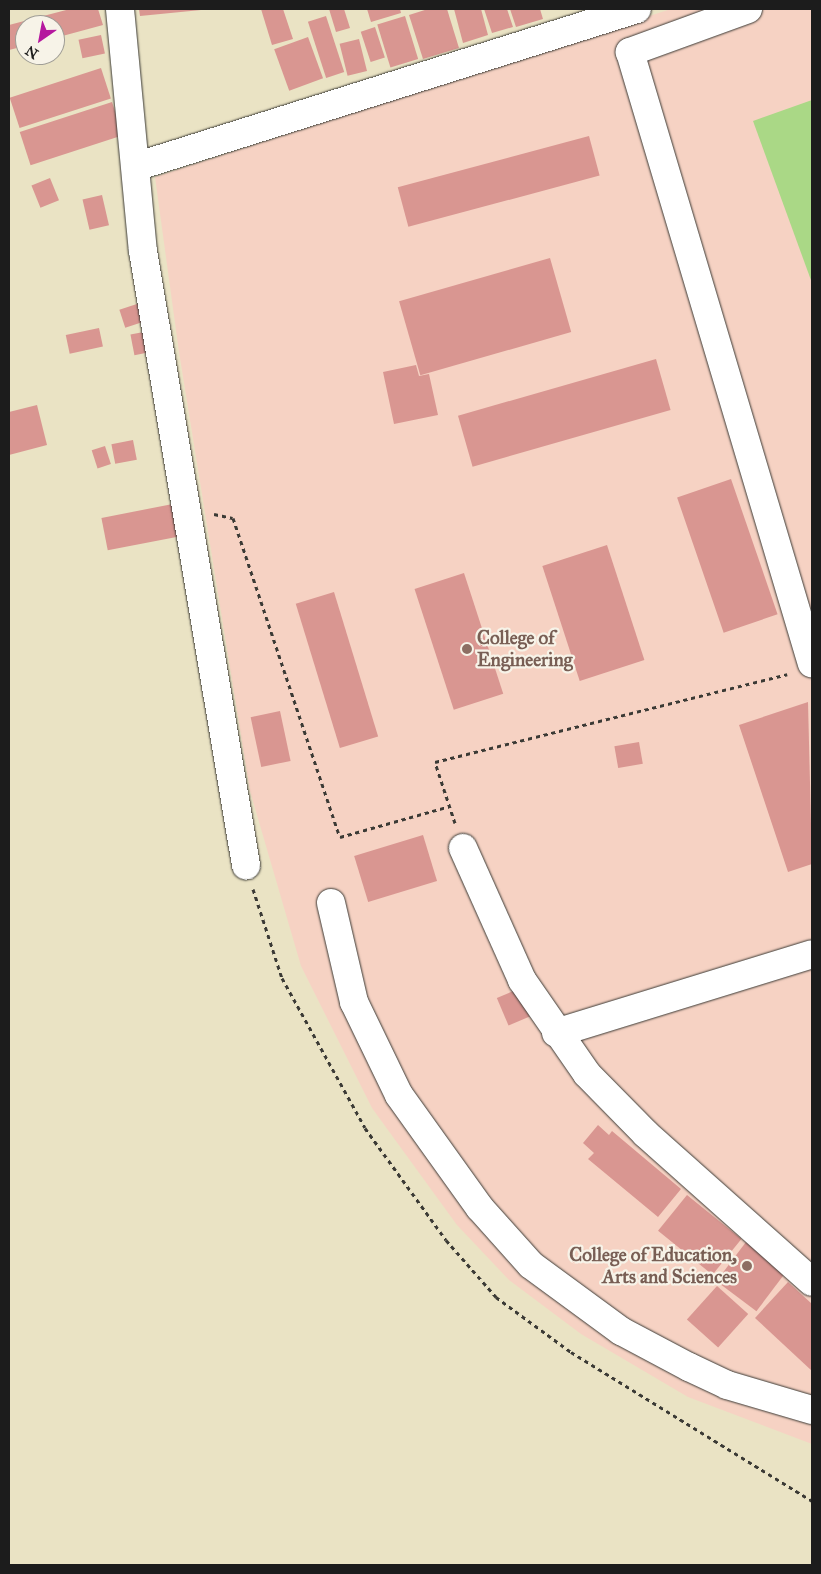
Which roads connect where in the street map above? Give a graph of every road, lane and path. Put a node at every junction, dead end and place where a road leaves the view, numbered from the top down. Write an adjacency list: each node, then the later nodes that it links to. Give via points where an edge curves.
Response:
1 (120, 9): 5 (street)
2 (637, 9): 4 (street)
3 (748, 9): 7 (street, via 630,52)
4 (579, 18): 5 (street)
5 (138, 166): 6 (street, via 143,251)
6 (189, 509): 8 (path, via 233,518 340,837); 10 (street)
7 (803, 669): 8 (path, via 435,762)
8 (450, 806): 9 (path)
9 (463, 848): 13 (street, via 522,980)
10 (246, 865)
11 (331, 903): 15 (street, via 354,1002 399,1095 480,1208 531,1264 613,1326 689,1367 727,1385)
12 (812, 954): 13 (street)
13 (556, 1033): 14 (street, via 587,1074 646,1134)
14 (812, 1282)
15 (812, 1410)

